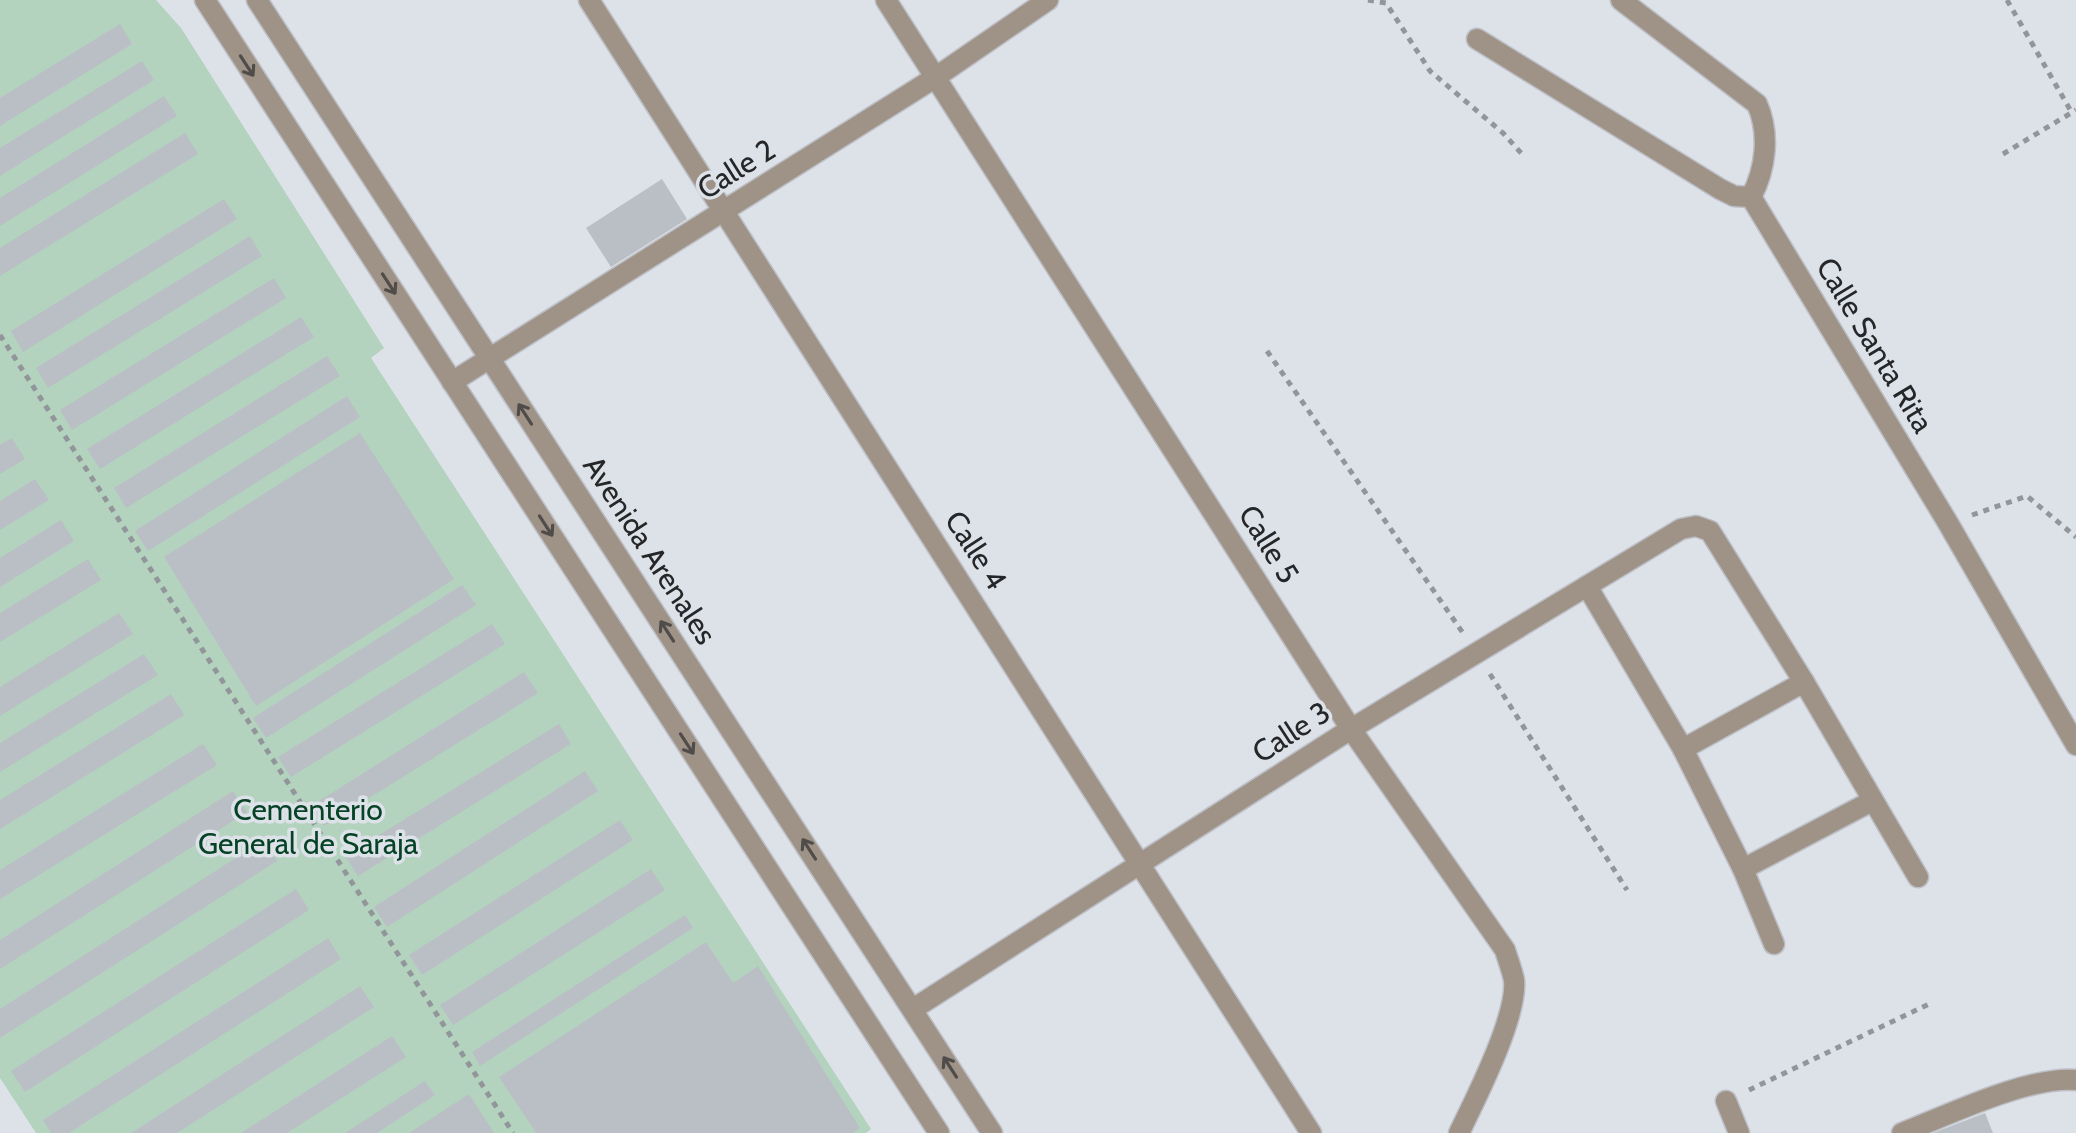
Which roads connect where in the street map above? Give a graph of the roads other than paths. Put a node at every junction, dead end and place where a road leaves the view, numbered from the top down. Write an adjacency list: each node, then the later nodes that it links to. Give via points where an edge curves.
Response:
1 (205, 0): 12 (street, one-way to 12)
2 (257, 0): 11 (street, Avenida Arenales)
3 (589, 0): 10 (street, Calle 4)
4 (886, 0): 8 (street, Calle 5)
5 (1048, 0): 8 (street, Calle 2)
6 (1621, 0): 9 (street, via 1757,104 1766,135 1760,181)
7 (1477, 39): 9 (street, via 1720,189)
8 (936, 77): 10 (street, Calle 2); 15 (street, Calle 5)
9 (1751, 197): 16 (street, Calle Santa Rita)
10 (724, 212): 11 (street, Calle 2); 19 (street, Calle 4)
11 (489, 359): 12 (street, Calle 2); 23 (street, Avenida Arenales, one-way to 11)
12 (452, 382): 26 (street, one-way to 26)
13 (1587, 586): 14 (street, Calle 3, via 1681,529 1696,526 1710,531); 15 (street, Calle 3); 17 (street)
14 (1804, 682): 17 (street); 18 (street)
15 (1351, 729): 19 (street, Calle 3); 29 (street, Calle 5, via 1505,950 1514,982 1511,1012)
16 (2076, 745)
17 (1683, 749): 20 (street)
18 (1872, 801): 20 (street); 21 (street)
19 (1141, 863): 23 (street, Calle 3); 28 (street, Calle 4)
20 (1743, 869): 22 (street)
21 (1918, 877)
22 (1774, 944)
23 (913, 1009): 27 (street, Avenida Arenales, one-way to 23)
24 (2076, 1080): 31 (street, via 2029,1085)
25 (1726, 1101): 30 (street)
26 (939, 1133)
27 (992, 1133)
28 (1311, 1133)
29 (1459, 1133)
30 (1739, 1133)
31 (1902, 1133)

